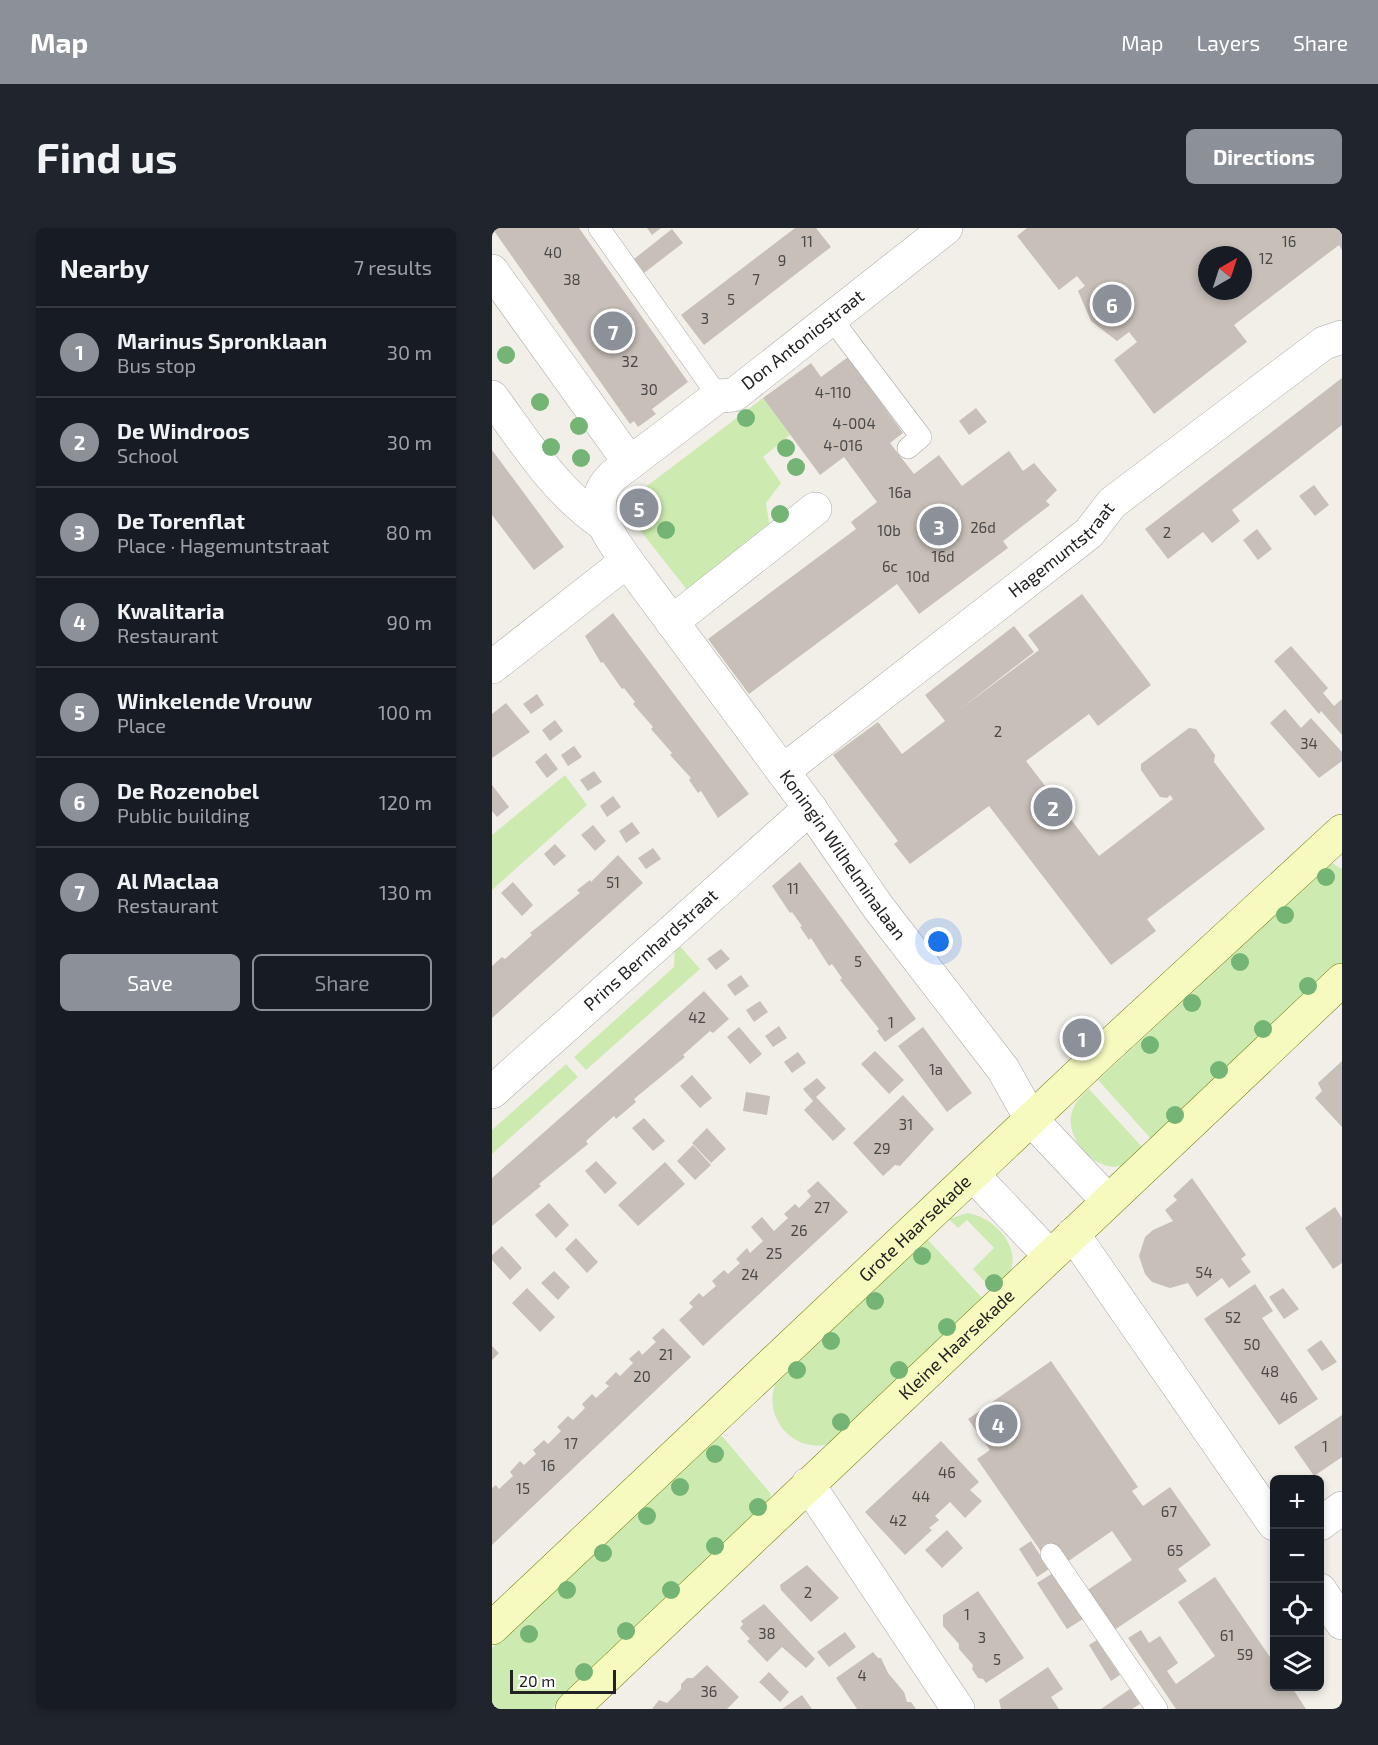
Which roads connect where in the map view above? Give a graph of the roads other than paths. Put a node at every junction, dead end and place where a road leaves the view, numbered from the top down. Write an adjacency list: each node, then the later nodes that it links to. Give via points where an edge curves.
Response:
1 (599, 228): 6 (lane)
2 (946, 228): 4 (street, Don Antoniostraat)
3 (492, 271): 9 (street)
4 (831, 318): 6 (street, Don Antoniostraat, via 734,395); 8 (lane, via 921,437)
5 (1342, 337): 15 (street, Hagemuntstraat, via 1324,343 1112,503 1089,534)
6 (718, 396): 9 (street, Don Antoniostraat)
7 (492, 397): 11 (street, Koningin Wilhelminalaan, via 561,489)
8 (908, 448)
9 (630, 464): 11 (street, Don Antoniostraat, via 607,481 603,489 599,501)
10 (815, 509): 13 (street)
11 (602, 523): 12 (street, Koningin Wilhelminalaan)
12 (627, 561): 13 (street, Koningin Wilhelminalaan); 14 (street)
13 (672, 622): 15 (street, Koningin Wilhelminalaan)
14 (492, 667)
15 (783, 771): 16 (street, Koningin Wilhelminalaan)
16 (810, 808): 19 (street, Prins Bernhardstraat); 20 (street, Koningin Wilhelminalaan, via 878,907 1003,1069)
17 (1342, 831): 20 (street, Grote Haarsekade)
18 (1342, 980): 22 (street, Kleine Haarsekade)
19 (492, 1092)
20 (1031, 1119): 21 (street, Grote Haarsekade); 22 (street, Koningin Wilhelminalaan)
21 (974, 1176): 23 (street); 31 (street, Grote Haarsekade)
22 (1108, 1201): 23 (street, Kleine Haarsekade)
23 (1061, 1245): 24 (street, Kleine Haarsekade); 26 (street)
24 (808, 1484): 32 (street, Kleine Haarsekade); 33 (street)
25 (1342, 1508): 27 (street)
26 (1270, 1517)
27 (1324, 1521)
28 (1051, 1554): 34 (lane)
29 (1324, 1596): 30 (street)
30 (1342, 1623)
31 (492, 1628)
32 (572, 1709)
33 (958, 1709)
34 (1157, 1709)

